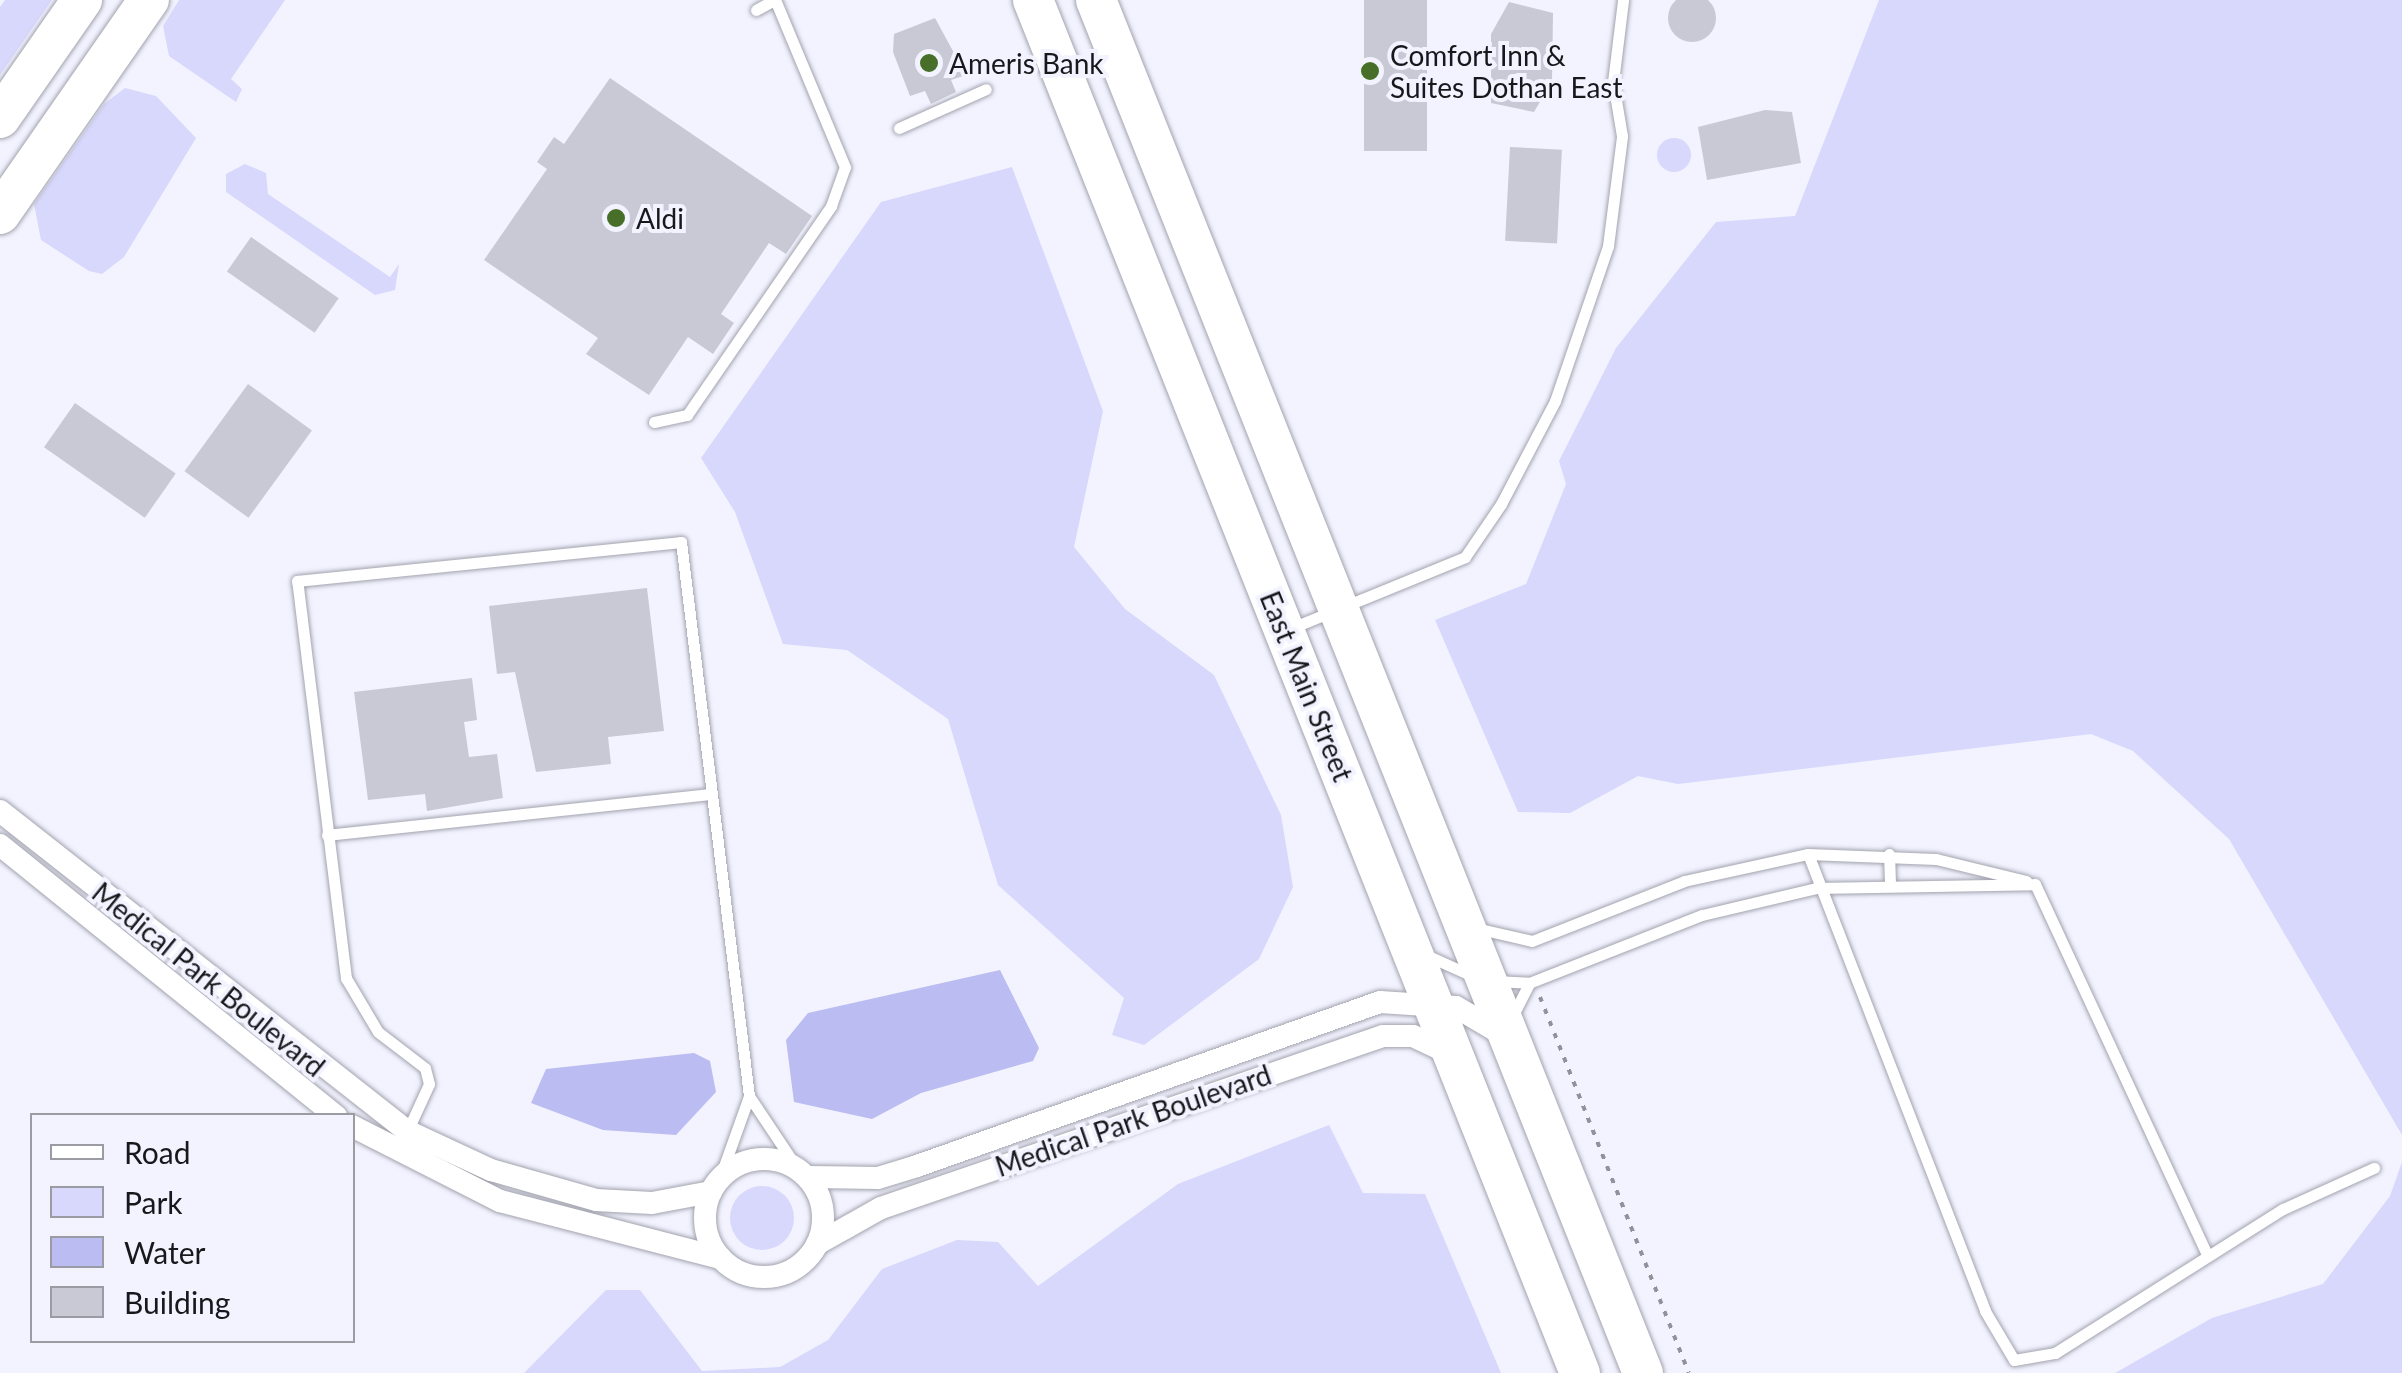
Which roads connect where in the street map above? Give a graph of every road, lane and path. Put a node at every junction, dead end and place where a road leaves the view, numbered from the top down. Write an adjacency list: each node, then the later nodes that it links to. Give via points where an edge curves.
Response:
1 (82, 0): 9 (highway)
2 (149, 0): 11 (highway)
3 (775, 0): 7 (lane); 12 (lane, via 844,167 832,206 687,415)
4 (1033, 0): 14 (highway, East Main Street)
5 (1096, 0): 13 (highway, East Main Street)
6 (1623, 0): 13 (lane, via 1613,82 1622,136 1608,246 1555,401 1465,557)
7 (756, 10)
8 (986, 89): 10 (lane)
9 (0, 118)
10 (899, 128)
11 (0, 214)
12 (654, 422)
13 (1338, 610): 14 (lane); 24 (highway, East Main Street)
14 (1286, 631): 25 (highway, East Main Street)
15 (712, 794): 17 (lane); 17 (lane, via 681,542 296,582); 34 (lane)
16 (0, 811): 26 (street, Medical Park Boulevard)
17 (328, 835): 39 (lane, via 346,978 378,1032 425,1068 424,1100)
18 (0, 846): 27 (street, Medical Park Boulevard)
19 (1808, 854): 20 (lane); 23 (lane); 24 (lane, via 1684,881 1532,941 1504,940)
20 (1889, 854): 21 (lane); 22 (lane)
21 (1890, 884): 22 (lane); 23 (lane)
22 (2035, 884): 45 (lane)
23 (1816, 888): 29 (lane, via 1702,915); 45 (lane, via 1985,1312 2014,1360 2056,1352)
24 (1460, 914): 28 (highway, East Main Street)
25 (1410, 944): 28 (lane); 30 (highway, East Main Street); 31 (street)
26 (172, 950): 27 (lane); 39 (street, Medical Park Boulevard)
27 (154, 970): 36 (street, Medical Park Boulevard)
28 (1486, 980): 29 (lane); 32 (highway, East Main Street)
29 (1532, 982): 32 (lane); 49 (path)
30 (1432, 1001): 31 (street, Medical Park Boulevard); 32 (street, Medical Park Boulevard); 33 (highway, East Main Street)
31 (1380, 1002): 35 (street, Medical Park Boulevard)
32 (1510, 1039): 48 (highway, East Main Street)
33 (1455, 1056): 38 (street, Medical Park Boulevard, via 1413,1036 1383,1036); 47 (highway, East Main Street)
34 (749, 1096): 42 (lane); 43 (lane)
35 (1101, 1103): 38 (lane); 42 (street, Medical Park Boulevard, via 878,1178)
36 (332, 1113)
37 (355, 1128): 40 (street)
38 (1110, 1128): 44 (street, Medical Park Boulevard, via 881,1208)
39 (408, 1131): 40 (lane); 43 (street, Medical Park Boulevard, via 491,1170 596,1200 652,1203)
40 (394, 1153): 46 (street, via 500,1202)
41 (2374, 1168): 45 (lane)
42 (802, 1173): 43 (street, via 756,1159); 44 (street, via 824,1216)
43 (715, 1186): 46 (street, via 707,1234)
44 (817, 1244): 46 (street, via 773,1276)
45 (2208, 1255)
46 (722, 1258)
47 (1580, 1373)
48 (1642, 1373)
49 (1689, 1373)

